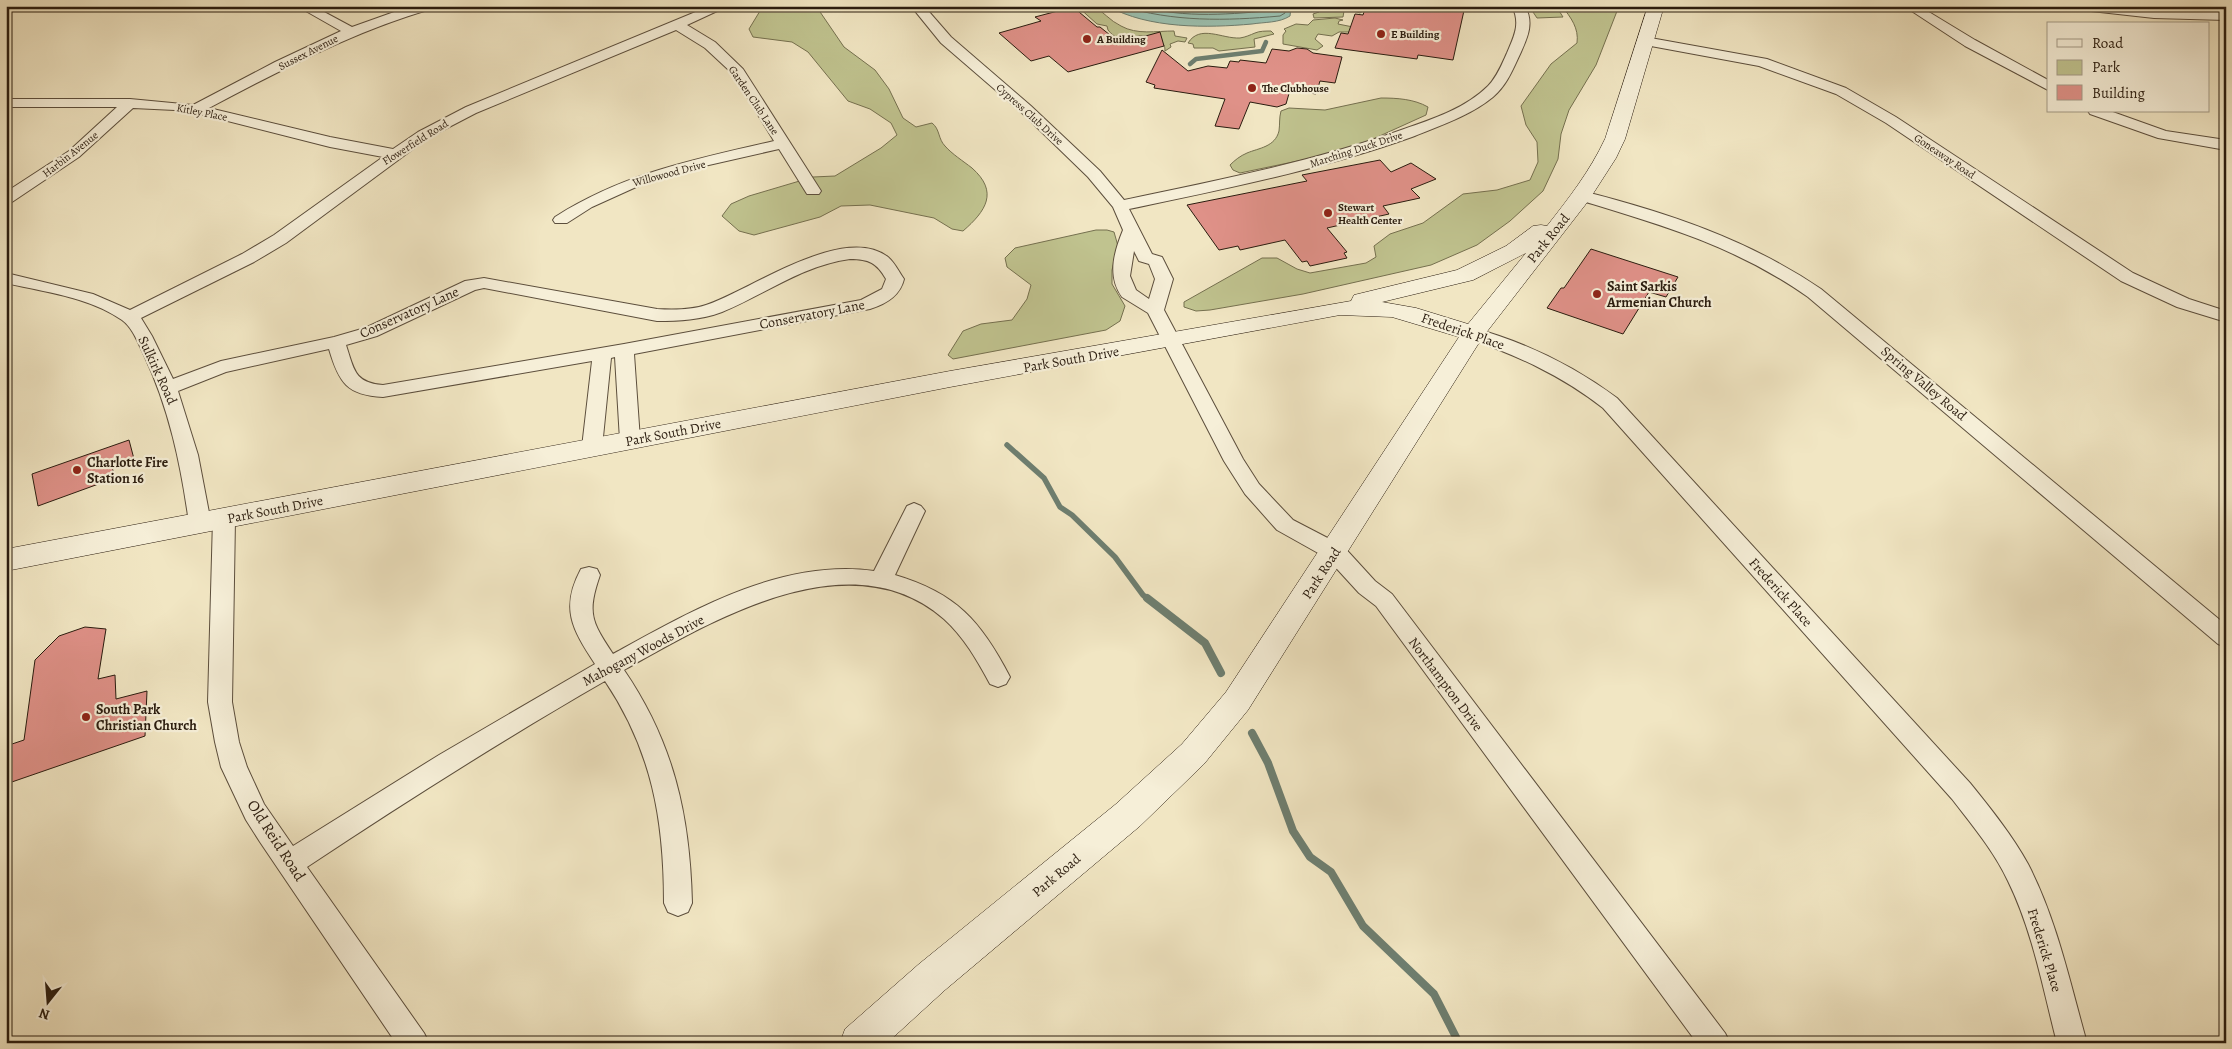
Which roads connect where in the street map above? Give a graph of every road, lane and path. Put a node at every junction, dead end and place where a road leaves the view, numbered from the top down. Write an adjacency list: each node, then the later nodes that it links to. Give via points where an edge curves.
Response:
1 (303, 6): 11 (street)
2 (426, 6): 11 (street, Sussex Avenue)
3 (722, 6): 10 (street, Flowerfield Road)
4 (917, 6): 24 (street, Cypress Club Drive, via 946,40 1088,168)
5 (1518, 6): 24 (street, Marching Duck Drive, via 1525,26 1503,76 1494,88 1462,111 1395,138 1322,161)
6 (1656, 6): 12 (main road, Park Road)
7 (1910, 6): 13 (street)
8 (2083, 6): 9 (street, via 2154,14)
9 (2226, 16)
10 (678, 25): 18 (street, Garden Club Lane, via 705,42 738,72); 20 (street, Flowerfield Road, via 471,110 423,134)
11 (350, 31): 16 (street, Sussex Avenue)
12 (1646, 41): 23 (main road, Park Road, via 1615,139); 33 (street, Goneaway Road, via 1762,62 1841,92 1891,120 2127,278 2182,303)
13 (2047, 85)
14 (6, 103): 15 (street, Kitley Place)
15 (130, 103): 16 (street, Kitley Place); 22 (street, Harbin Avenue, via 74,154)
16 (196, 109): 20 (street, Kitley Place)
17 (2098, 112): 19 (street, via 2163,135)
18 (783, 144): 21 (street, Garden Club Lane); 25 (street, Willowood Drive, via 632,182 596,197)
19 (2226, 145)
20 (394, 154): 32 (street, Flowerfield Road, via 280,239 236,265)
21 (813, 191)
22 (6, 199)
23 (1576, 203): 30 (main road, via 1514,251 1469,273); 34 (main road, Park Road); 48 (street, Spring Valley Road, via 1730,244 1804,285)
24 (1120, 206): 26 (street, Cypress Club Drive)
25 (561, 220)
26 (1131, 231): 28 (street, Cypress Club Drive, via 1144,257 1156,261 1164,279); 29 (street, via 1122,261 1122,276)
27 (6, 278): 32 (street, Sulkirk Road, via 97,302)
28 (1161, 288): 29 (street); 31 (street, Cypress Club Drive)
29 (1128, 293): 31 (street)
30 (1340, 308): 34 (main road, Frederick Place, via 1399,310); 35 (main road, Park South Drive)
31 (1156, 310): 35 (street)
32 (129, 317): 39 (street, Sulkirk Road, via 138,326)
33 (2226, 317)
34 (1473, 334): 44 (main road, Park Road); 56 (street, Frederick Place, via 1540,357 1572,374 1610,403 1961,791 1992,831 2018,874 2038,919)
35 (1171, 340): 40 (main road, Park South Drive); 44 (street, Northampton Drive, via 1252,489 1285,524)
36 (336, 342): 37 (street, Conservatory Lane, via 371,332 461,288 484,283 669,316 715,308 814,261 830,257 862,254 874,257 884,262 895,279 890,292 876,302); 38 (street, Conservatory Lane, via 348,377 356,386 384,392); 39 (street, Conservatory Lane, via 255,361 225,376)
37 (624, 350): 38 (street, Conservatory Lane); 40 (street)
38 (602, 353): 41 (street)
39 (169, 392): 43 (street, Sulkirk Road, via 184,432 195,483)
40 (630, 440): 41 (main road, Park South Drive)
41 (592, 447): 43 (main road, Park South Drive)
42 (914, 510): 47 (street)
43 (212, 521): 45 (main road, Park South Drive); 51 (street, Old Reid Road, via 220,702 227,742 234,767 255,812)
44 (1335, 552): 54 (main road, Park Road, via 1248,686 1193,754 1128,815); 55 (street, Northampton Drive, via 1367,588 1384,600)
45 (6, 560)
46 (589, 574): 49 (street, via 580,604 581,616)
47 (881, 580): 49 (street, Mahogany Woods Drive, via 835,577 760,593 661,638); 50 (street, Mahogany Woods Drive, via 903,585 934,599 952,612 986,651)
48 (2226, 638)
49 (610, 667): 51 (street, Mahogany Woods Drive, via 414,782); 52 (street, via 635,706 661,771 672,814)
50 (998, 677)
51 (290, 863): 53 (street, Old Reid Road)
52 (678, 903)
53 (414, 1043)
54 (859, 1043)
55 (1715, 1043)
56 (2072, 1043)

